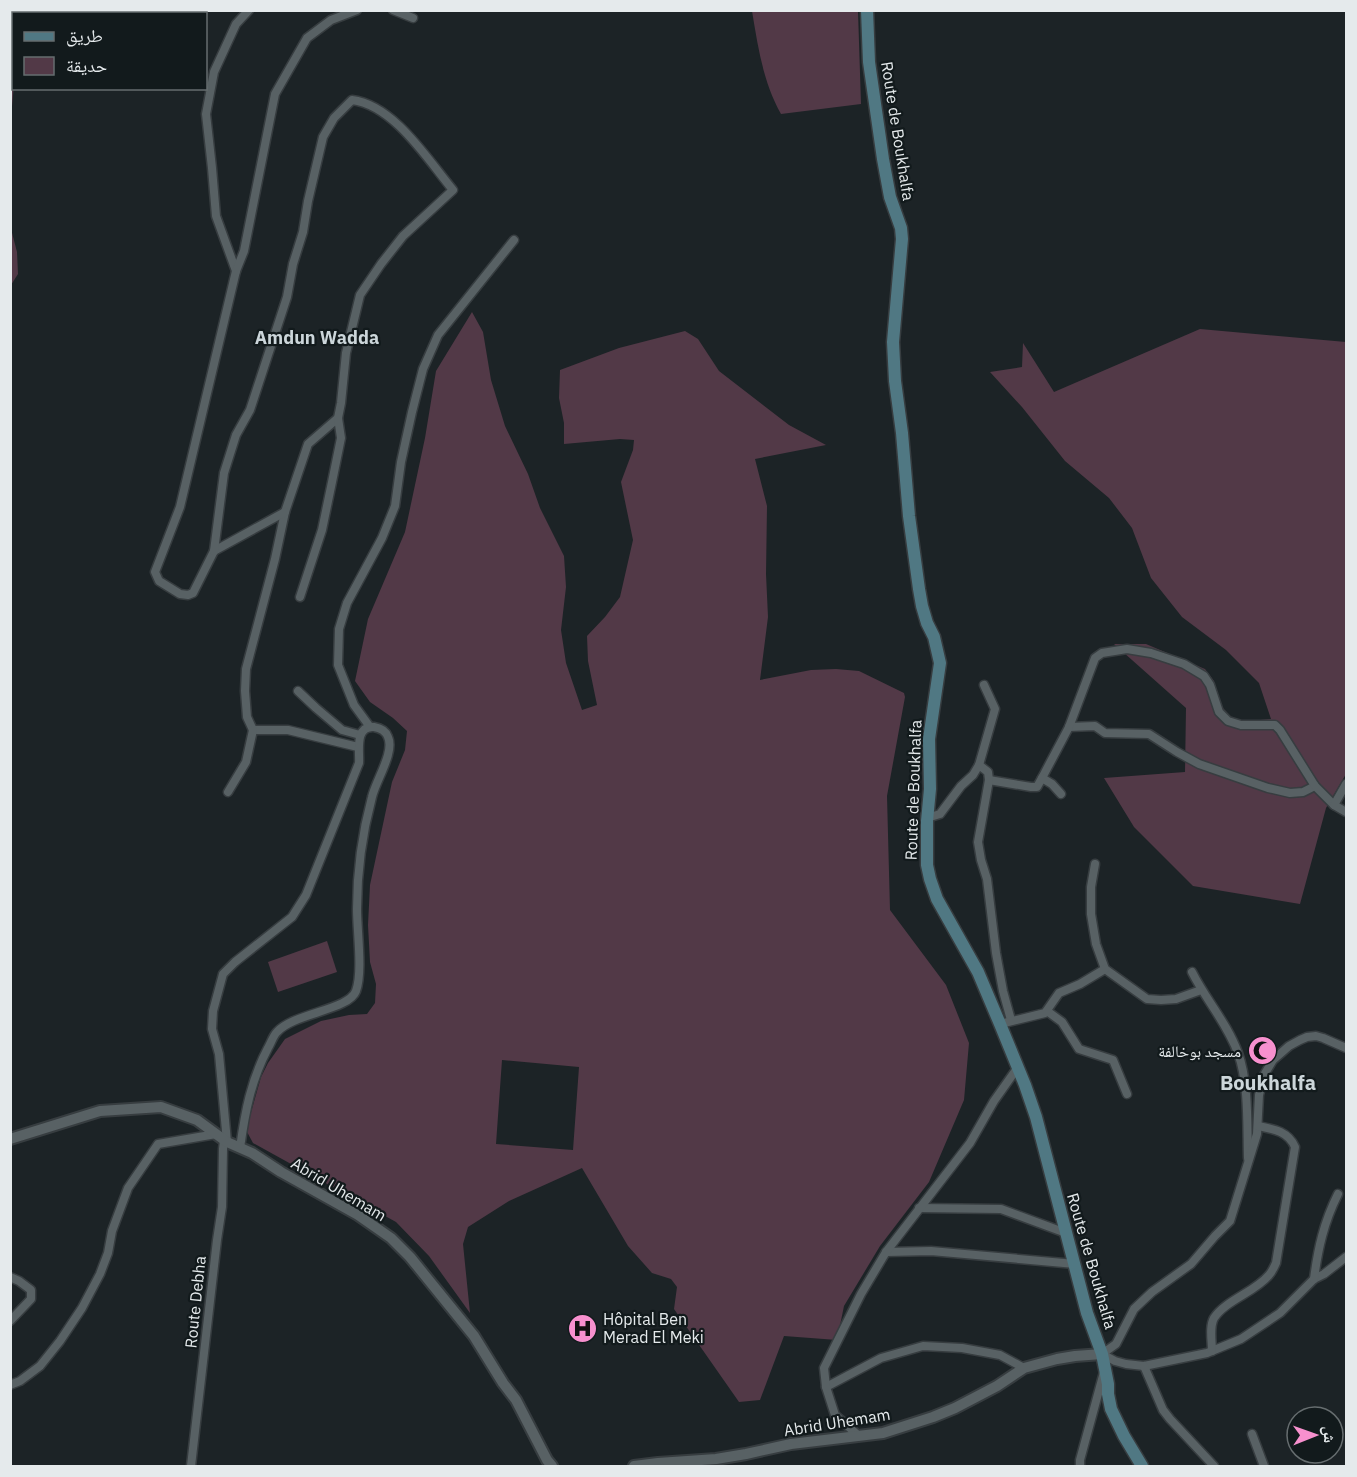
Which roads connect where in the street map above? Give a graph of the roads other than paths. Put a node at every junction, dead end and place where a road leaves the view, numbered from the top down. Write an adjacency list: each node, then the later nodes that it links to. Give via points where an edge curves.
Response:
1 (249, 10): 7 (street, via 236,24 214,72 206,114 216,216)
2 (357, 10): 7 (street, via 331,20 307,38 275,93 244,251)
3 (393, 10): 5 (street)
4 (867, 10): 28 (main road, Route de Boukhalfa, via 869,62 883,159 902,239 893,342 909,516 922,606 940,663 929,739)
5 (413, 18)
6 (514, 240): 14 (street, via 438,335 423,369 395,506 347,603 339,629 338,665 354,705)
7 (236, 271): 10 (street, via 180,507 155,572 159,581 180,594 193,593)
8 (338, 418): 9 (street, via 308,444); 10 (street, via 346,353 360,295 403,236 453,190 398,125 378,108 352,100 334,118 323,137 287,297 250,410 236,435 224,473); 11 (street, via 341,438 322,530)
9 (285, 512): 10 (street); 16 (street, via 246,669 245,691)
10 (214, 551)
11 (300, 597)
12 (984, 685): 19 (street, via 995,709)
13 (298, 691): 17 (street, via 342,730)
14 (370, 727): 17 (street); 41 (street, via 383,730 390,745 364,826 358,868 356,993 343,1004 292,1021 277,1032 265,1053 246,1107)
15 (1069, 728): 20 (street); 23 (street, via 1095,726 1105,733 1149,734 1199,764 1268,789 1290,793); 23 (street, via 1095,658 1127,649 1151,653 1184,664 1204,676 1219,712 1228,721 1275,725)
16 (253, 730): 18 (street, via 288,730); 24 (street, via 246,762)
17 (360, 735): 18 (street, Route Debha)
18 (358, 747): 40 (street, Route Debha, via 359,763 306,896 292,916 223,974 212,1029 219,1054)
19 (979, 765): 21 (street, via 988,772); 28 (street, via 940,814)
20 (1042, 778): 21 (street, via 1036,787); 25 (street)
21 (989, 780): 34 (street, via 978,842 987,879)
22 (1347, 784): 26 (street)
23 (1315, 786): 26 (street)
24 (228, 792)
25 (1061, 794)
26 (1334, 805): 27 (street)
27 (1347, 812)
28 (927, 818): 34 (main road, Route de Boukhalfa, via 927,865 933,890)
29 (1095, 864): 30 (street, via 1091,914)
30 (1105, 969): 32 (street, via 1147,999 1176,999); 33 (street, via 1059,993)
31 (1192, 972): 32 (street)
32 (1201, 990): 42 (street, via 1239,1054 1246,1096)
33 (1047, 1011): 34 (street); 37 (street, via 1062,1022 1079,1049 1113,1060)
34 (1006, 1022): 36 (main road, Route de Boukhalfa)
35 (1347, 1048): 38 (street, via 1316,1036 1307,1037 1273,1060 1259,1095)
36 (1018, 1067): 44 (street, via 970,1143); 45 (main road, Route de Boukhalfa, via 1036,1117)
37 (1127, 1094)
38 (1258, 1126): 42 (street); 52 (street, via 1283,1133 1295,1147 1276,1263 1256,1287 1213,1320)
39 (10, 1139): 40 (street, Abrid Uhemam, via 100,1111 161,1107 197,1120)
40 (222, 1139): 41 (street, Abrid Uhemam); 57 (street, via 158,1144 128,1188 100,1274 82,1308 40,1366); 61 (street, Route Debha, via 222,1207)
41 (240, 1148): 62 (street, Abrid Uhemam, via 358,1215 410,1257 474,1336 516,1400)
42 (1248, 1165): 53 (street, via 1230,1221 1191,1264 1134,1309 1116,1344)
43 (1338, 1194): 50 (street, via 1318,1247)
44 (919, 1208): 45 (street, via 1001,1209); 46 (street)
45 (1066, 1233): 48 (main road, Route de Boukhalfa)
46 (886, 1252): 48 (street, via 931,1251); 58 (street, via 824,1368)
47 (1347, 1257): 50 (street)
48 (1075, 1264): 53 (main road, Route de Boukhalfa)
49 (10, 1277): 51 (street, via 31,1290 31,1299)
50 (1314, 1279): 52 (street, via 1280,1313 1241,1339)
51 (10, 1321)
52 (1212, 1351): 54 (street)
53 (1102, 1354): 54 (street, via 1115,1361); 55 (street, Abrid Uhemam); 56 (main road, Route de Boukhalfa)
54 (1144, 1366): 66 (street, via 1163,1410)
55 (1024, 1368): 58 (street, via 1000,1355 923,1346 881,1358); 60 (street, Abrid Uhemam, via 955,1408 883,1433)
56 (1106, 1369): 64 (street); 65 (main road, Route de Boukhalfa, via 1112,1409)
57 (10, 1385)
58 (826, 1387): 60 (street, via 836,1415)
59 (1252, 1434): 67 (street)
60 (859, 1436): 63 (street, Abrid Uhemam, via 716,1459)
61 (191, 1467)
62 (552, 1467)
63 (634, 1467)
64 (1080, 1467)
65 (1142, 1467)
66 (1214, 1467)
67 (1264, 1467)

